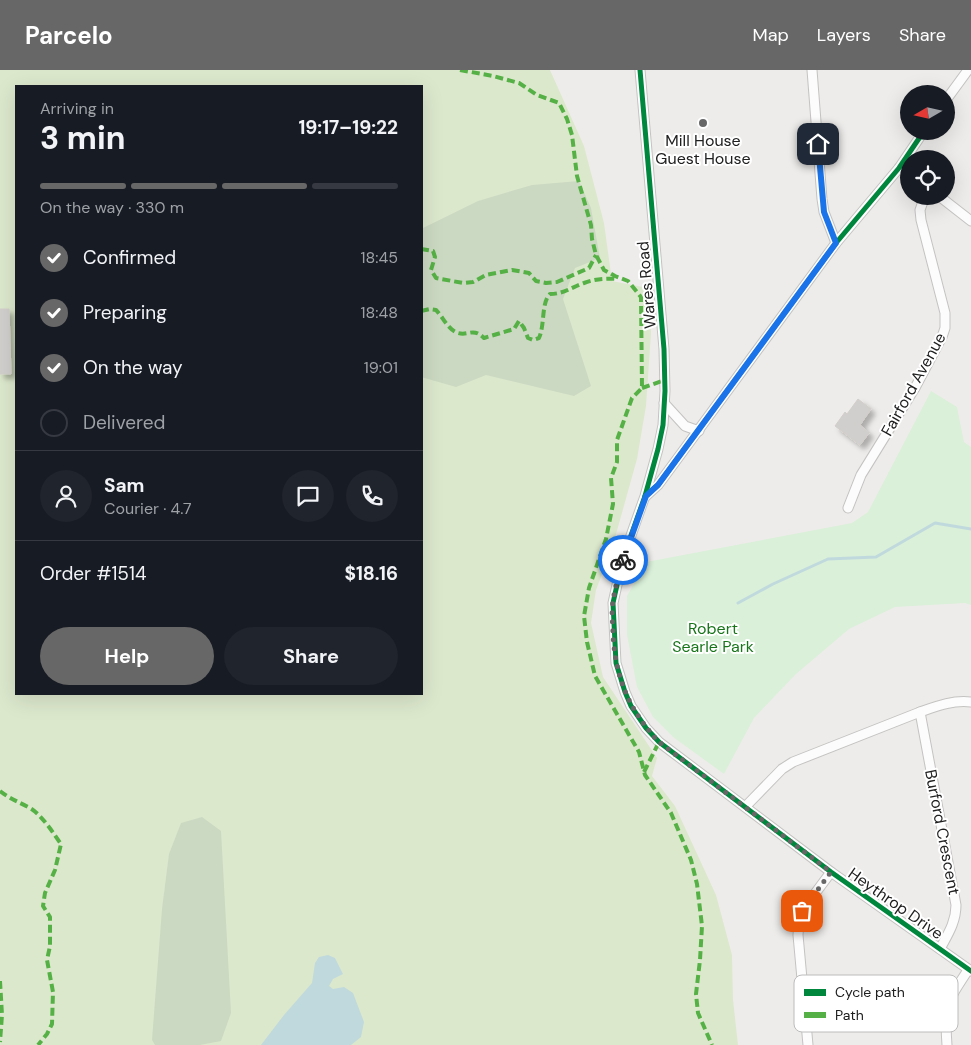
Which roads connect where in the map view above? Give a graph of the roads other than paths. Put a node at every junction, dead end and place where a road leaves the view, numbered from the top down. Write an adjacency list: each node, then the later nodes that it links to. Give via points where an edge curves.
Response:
1 (640, 70): 11 (street, Wares Road, via 664,348)
2 (812, 70): 10 (street, via 822,199)
3 (965, 71): 4 (street)
4 (955, 86)
5 (918, 140): 6 (street)
6 (899, 168): 10 (street)
7 (922, 205): 14 (street, Fairford Avenue, via 921,220 945,313 945,328 916,386 861,475)
8 (951, 205): 9 (street)
9 (971, 221)
10 (836, 243): 12 (street)
11 (664, 403): 12 (street, via 685,426); 13 (street, Wares Road, via 658,449)
12 (699, 431): 13 (street)
13 (646, 496): 17 (street, Heythrop Drive, via 623,558 613,603 616,663 625,692 636,714 659,742)
14 (848, 508)
15 (971, 702): 16 (street, via 944,703)
16 (920, 712): 17 (street, via 793,762); 19 (street, Burford Crescent, via 956,905 953,926)
17 (746, 806): 18 (street, Heythrop Drive)
18 (831, 872): 19 (street, Heythrop Drive); 21 (street, via 802,911 799,921)
19 (940, 949): 20 (street, Heythrop Drive)
20 (970, 970): 22 (street)
21 (802, 975)
22 (958, 987)
23 (807, 1032): 25 (street)
24 (947, 1032): 26 (street)
25 (808, 1045)
26 (947, 1045)

